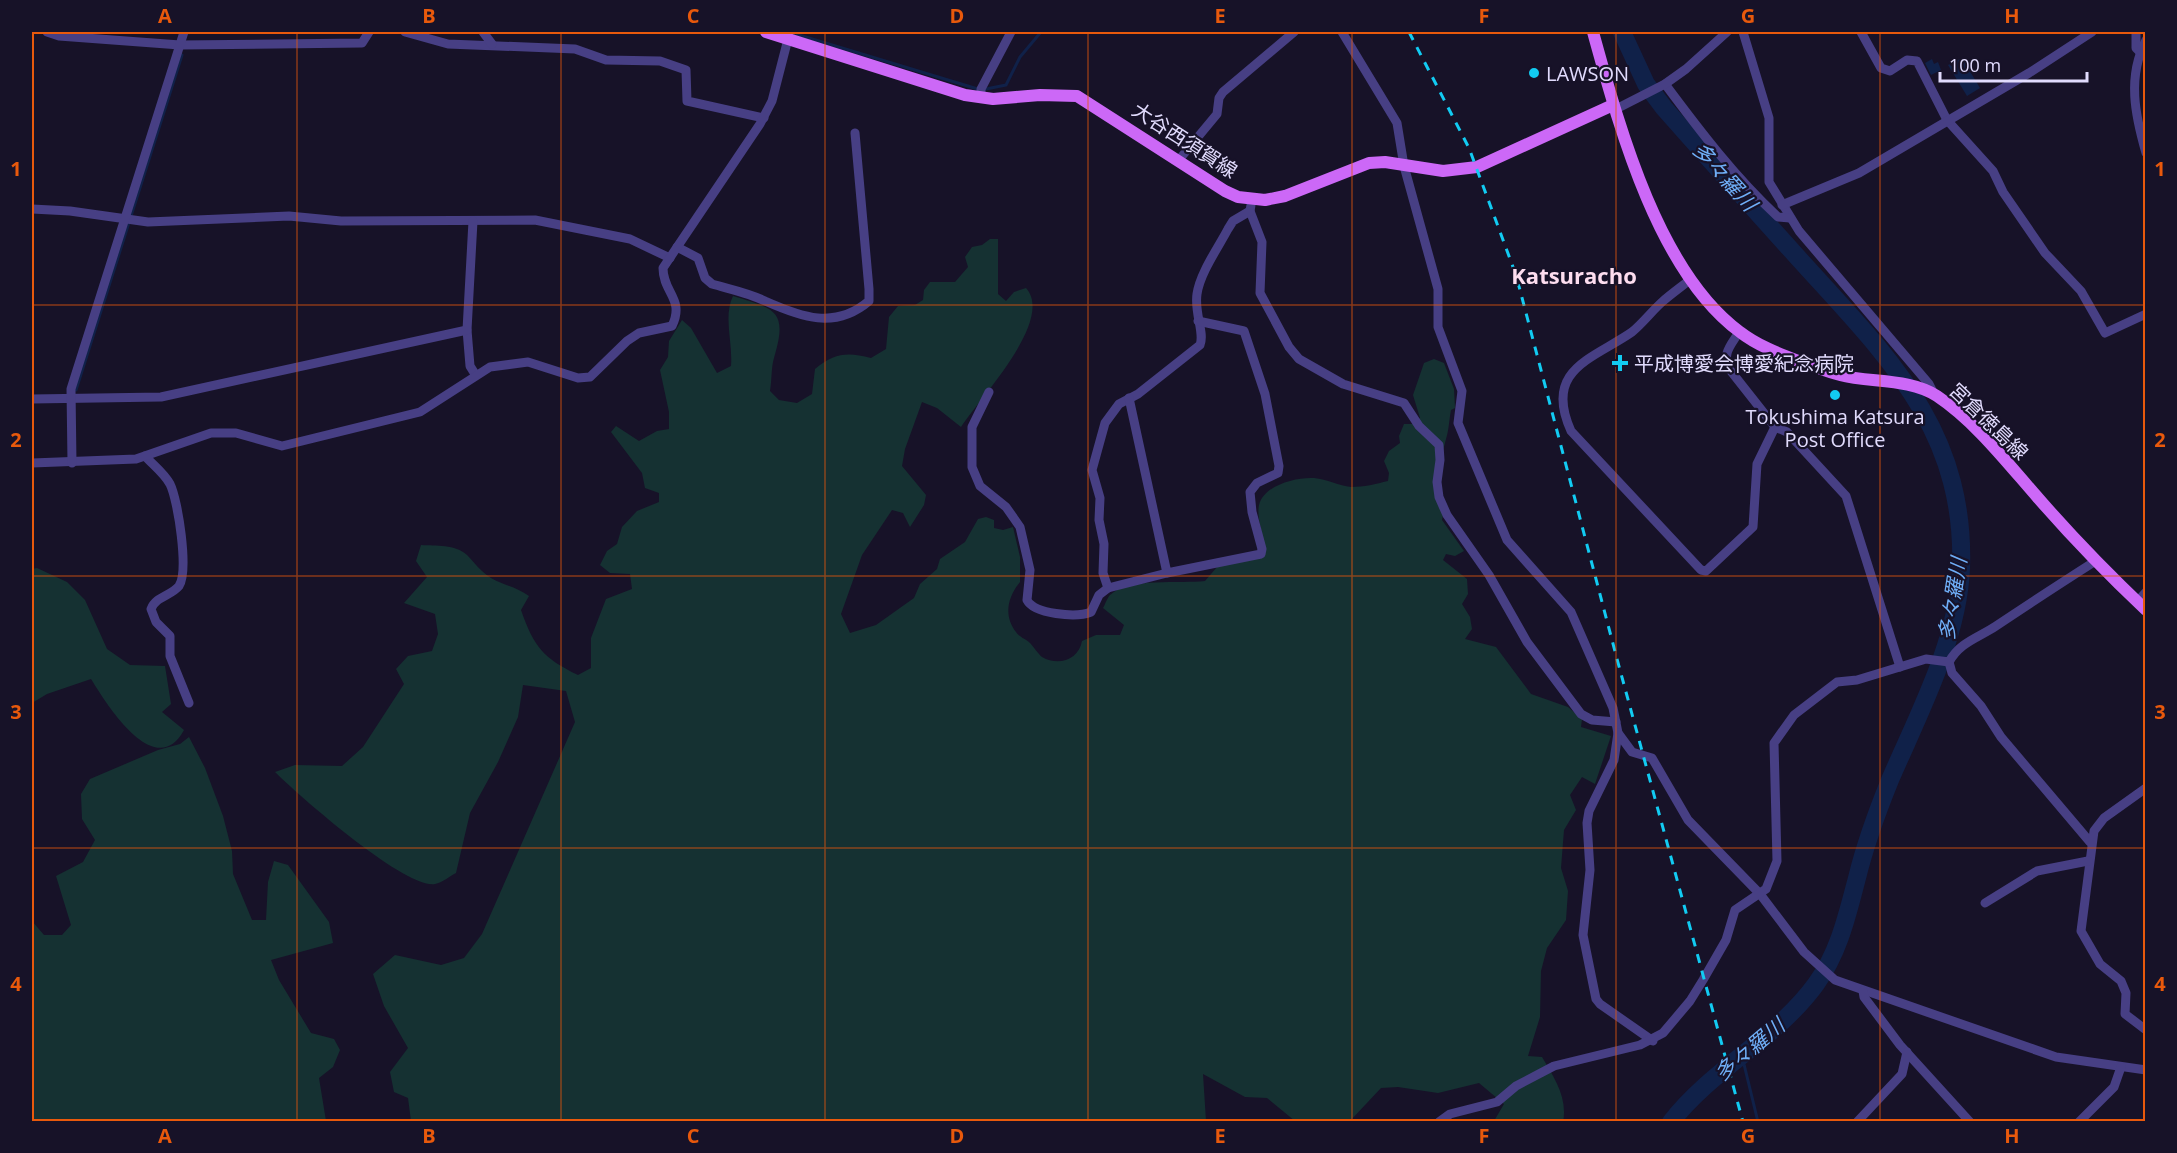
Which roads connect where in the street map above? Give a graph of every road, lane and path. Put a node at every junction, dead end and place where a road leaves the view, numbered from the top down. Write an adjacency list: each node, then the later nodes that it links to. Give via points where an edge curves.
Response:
1 (47, 32): 19 (street)
2 (184, 32): 19 (street)
3 (369, 32): 19 (street, via 362,43)
4 (405, 32): 18 (street, via 448,44)
5 (483, 32): 18 (street)
6 (766, 32): 16 (main road, 大谷西須賀線)
7 (1011, 32): 22 (street, via 981,89)
8 (1294, 32): 28 (street, via 1223,92 1217,114)
9 (1342, 32): 29 (street, via 1397,123)
10 (1593, 32): 23 (main road, 宮倉徳島線)
11 (1727, 32): 21 (street)
12 (1743, 32): 31 (street, via 1769,118 1769,182)
13 (1861, 32): 25 (street, via 1881,68 1890,71 1907,60 1917,61)
14 (2092, 32): 25 (street, via 2029,74)
15 (2136, 32): 20 (street, via 2136,48)
16 (788, 39): 22 (main road, 大谷西須賀線); 24 (street)
17 (2145, 40): 20 (street)
18 (492, 44): 24 (street, via 575,49 606,60 660,61 686,70 687,100)
19 (180, 45): 34 (street)
20 (2140, 52): 27 (street, via 2135,76 2136,118)
21 (1662, 85): 23 (street, via 1620,107); 33 (street, via 1757,198 1778,217)
22 (981, 98): 28 (main road, 大谷西須賀線, via 1077,96)
23 (1613, 105): 29 (main road, 大谷西須賀線, via 1477,167 1443,171); 38 (main road, 宮倉徳島線, via 1668,242)
24 (764, 118): 36 (street)
25 (1947, 120): 31 (street, via 1859,173); 39 (street, via 1993,171 2045,253 2081,291 2105,333)
26 (855, 133): 36 (street, via 869,289 869,300 859,309 820,320 779,309 757,297 712,284 705,278 698,258)
27 (2145, 153)
28 (1178, 161): 30 (main road, 大谷西須賀線)
29 (1404, 166): 30 (main road, 大谷西須賀線, via 1369,163); 61 (street, via 1438,289 1438,327 1462,391 1458,423 1508,540 1570,612)
30 (1251, 205): 40 (street, via 1228,229 1201,282 1197,291); 61 (street, via 1262,242 1260,293 1289,347 1299,359 1343,384 1404,403 1411,410 1419,426 1439,445 1437,482 1447,515 1486,569 1527,642 1581,714 1592,720)
31 (1782, 206): 33 (street)
32 (32, 209): 34 (street)
33 (1790, 218): 45 (street, via 1929,384)
34 (128, 221): 35 (street, via 289,216 341,221); 48 (street)
35 (473, 221): 37 (street, via 545,222 630,239); 41 (street)
36 (677, 247): 37 (street)
37 (670, 258): 43 (street, via 663,268 663,278 676,302 672,326 639,333 590,377 578,378 528,362 490,367)
38 (1691, 279): 42 (main road, 宮倉徳島線); 49 (street, via 1632,332 1579,363 1564,393 1571,431 1706,571 1753,527 1757,464)
39 (2145, 314)
40 (1198, 321): 46 (street, via 1200,345); 54 (street, via 1244,331 1265,394 1279,466 1278,473 1257,483 1250,492 1261,554)
41 (467, 330): 43 (street, via 470,366); 48 (street, via 161,397)
42 (1739, 332): 45 (main road, 宮倉徳島線, via 1760,345 1840,375); 49 (street, via 1727,350 1725,363)
43 (475, 374): 50 (street, via 433,405 409,414 282,446 236,433 211,433)
44 (989, 392): 55 (street, via 972,427 972,467 980,486 1006,507 1020,527 1029,556 1029,605 1038,610 1086,614)
45 (1929, 392): 53 (main road, 宮倉徳島線, via 1998,453)
46 (1130, 398): 54 (street); 55 (street, via 1107,417 1092,470 1100,498 1103,573)
47 (32, 399): 48 (street)
48 (69, 400): 52 (street)
49 (1775, 427): 59 (street, via 1787,432 1846,496)
50 (145, 456): 52 (street); 60 (street, via 164,476 175,499 183,577 178,587 151,609 156,622 170,636 170,656)
51 (32, 463): 52 (street)
52 (72, 463)
53 (2094, 562): 57 (main road, 宮倉徳島線); 58 (street, via 1968,641)
54 (1167, 573): 55 (street)
55 (1108, 588)
56 (2145, 592): 57 (street)
57 (2141, 606)
58 (1947, 661): 59 (street, via 1934,659); 66 (street, via 2001,737)
59 (1900, 667): 68 (street, via 1837,682 1794,715 1774,743 1777,861 1766,889)
60 (189, 704)
61 (1616, 722): 62 (street)
62 (1618, 733): 63 (street); 64 (street)
63 (1632, 752): 64 (street); 68 (street, via 1652,758 1688,820)
64 (1614, 760): 72 (street, via 1587,823 1590,870 1583,921 1586,957 1596,999)
65 (2145, 788): 66 (street, via 2104,818)
66 (2090, 842): 67 (street)
67 (2088, 861): 69 (street, via 2037,871); 71 (street, via 2081,931 2100,963 2121,981 2126,993 2125,1014)
68 (1760, 894): 70 (street, via 1804,952 1827,975); 72 (street, via 1735,910 1726,940 1690,1001)
69 (1985, 903)
70 (1863, 991): 73 (street); 74 (street, via 2056,1057)
71 (2145, 1030)
72 (1653, 1041): 76 (street, via 1554,1066 1516,1086 1497,1102 1450,1114)
73 (1907, 1052): 77 (street, via 1902,1074); 78 (street)
74 (2121, 1067): 75 (street); 79 (street, via 2114,1087)
75 (2145, 1070)
76 (1439, 1122)
77 (1857, 1122)
78 (1970, 1122)
79 (2079, 1122)

